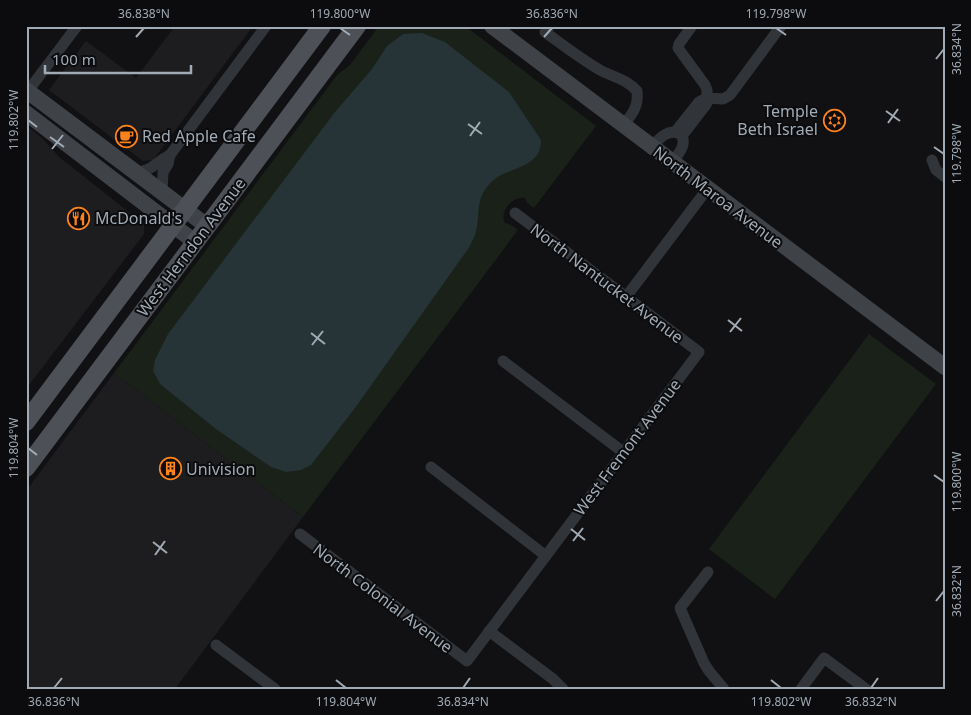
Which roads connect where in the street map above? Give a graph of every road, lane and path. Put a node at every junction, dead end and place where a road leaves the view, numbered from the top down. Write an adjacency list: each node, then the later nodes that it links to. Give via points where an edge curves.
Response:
1 (77, 26): 9 (street)
2 (266, 26): 15 (street)
3 (322, 26): 22 (main road, West Herndon Avenue)
4 (356, 26): 25 (main road, West Herndon Avenue)
5 (492, 26): 12 (main road, North Maroa Avenue)
6 (692, 26): 10 (street, via 678,48 705,85)
7 (781, 26): 10 (street, via 730,95 723,100)
8 (544, 28): 12 (street, via 583,59 634,86 637,105)
9 (27, 94): 18 (main road)
10 (706, 98): 13 (street, via 705,106)
11 (26, 113): 24 (main road)
12 (623, 126): 14 (main road, North Maroa Avenue)
13 (679, 134): 14 (street, via 665,134); 17 (street, via 682,147)
14 (651, 146): 17 (main road, North Maroa Avenue)
15 (170, 155): 18 (street, via 149,170); 21 (street, via 163,172)
16 (932, 160): 19 (street, via 936,170)
17 (672, 162): 20 (main road, North Maroa Avenue)
18 (135, 173): 21 (main road)
19 (945, 177)
20 (708, 188): 27 (street); 30 (main road, North Maroa Avenue)
21 (162, 193): 22 (main road)
22 (185, 210): 24 (main road, West Herndon Avenue); 25 (main road)
23 (516, 213): 27 (street, North Nantucket Avenue)
24 (173, 226): 26 (main road); 31 (main road, West Herndon Avenue)
25 (207, 226): 26 (main road, West Herndon Avenue)
26 (195, 242): 34 (main road, West Herndon Avenue)
27 (626, 297): 28 (street, North Nantucket Avenue)
28 (698, 352): 32 (street, West Fremont Avenue)
29 (503, 361): 32 (street)
30 (945, 367)
31 (26, 422)
32 (623, 452): 36 (street, West Fremont Avenue)
33 (431, 467): 36 (street)
34 (26, 468)
35 (300, 534): 40 (street, North Colonial Avenue)
36 (546, 556): 38 (street, West Fremont Avenue)
37 (708, 572): 43 (street, via 680,608 704,663)
38 (490, 631): 40 (street, West Fremont Avenue); 42 (street)
39 (216, 645): 41 (street)
40 (467, 661)
41 (273, 688)
42 (563, 689)
43 (724, 689)
44 (801, 689): 45 (street, via 824,658)
45 (866, 689)

